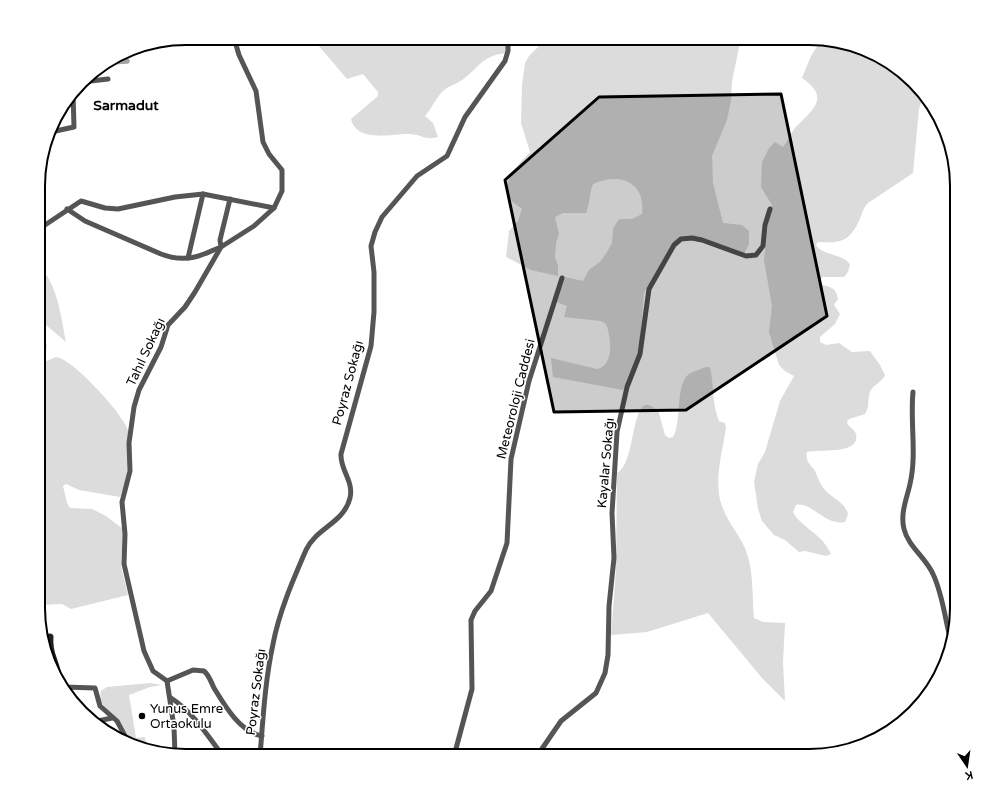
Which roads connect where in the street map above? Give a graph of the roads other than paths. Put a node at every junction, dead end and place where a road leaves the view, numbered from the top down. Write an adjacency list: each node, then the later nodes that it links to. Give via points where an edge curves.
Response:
1 (236, 45): 9 (street, via 256,91 263,142 282,170 282,191)
2 (508, 45): 24 (street, Poyraz Sokağı, via 505,61 465,117 447,156 417,176 382,218 374,232 371,246 374,272 371,346 341,454 341,464 350,484 349,499 338,519 309,545 282,610 270,654)
3 (108, 79): 4 (street)
4 (92, 81)
5 (73, 101): 6 (street, via 74,127)
6 (57, 131)
7 (203, 194): 8 (street); 10 (street, via 118,209 81,201); 14 (street)
8 (230, 199): 9 (street); 13 (street, via 221,234)
9 (274, 208): 13 (street, Tahıl Sokağı, via 254,226)
10 (67, 209): 12 (street); 14 (street, via 85,221 161,254)
11 (770, 209): 29 (street, Kayalar Sokağı, via 763,246 756,255 746,256 697,239 681,239 674,246 649,289 640,354 627,387 617,432 612,513 614,558 605,673 596,693 561,721)
12 (45, 225)
13 (221, 247): 14 (street, via 201,256); 18 (street, Tahıl Sokağı, via 185,307 168,325 161,347 139,390 132,417 129,443 130,471 122,502 125,570 144,651 153,671)
14 (188, 258)
15 (562, 278): 28 (street, Meteoroloji Caddesi, via 529,381 514,444 510,467 507,543 491,591 471,620 472,689)
16 (913, 392): 17 (street, via 912,465 902,514 903,527 908,539 934,576)
17 (948, 631)
18 (167, 682): 20 (street); 24 (street, via 193,670 204,671 216,692 244,728)
19 (70, 687): 21 (street, via 95,688 100,706)
20 (171, 698): 25 (street); 26 (street, via 193,716)
21 (112, 718): 22 (street); 23 (street)
22 (101, 720)
23 (124, 734)
24 (262, 736): 27 (street, Poyraz Sokağı)
25 (175, 749)
26 (218, 749)
27 (261, 749)
28 (456, 749)
29 (541, 749)

